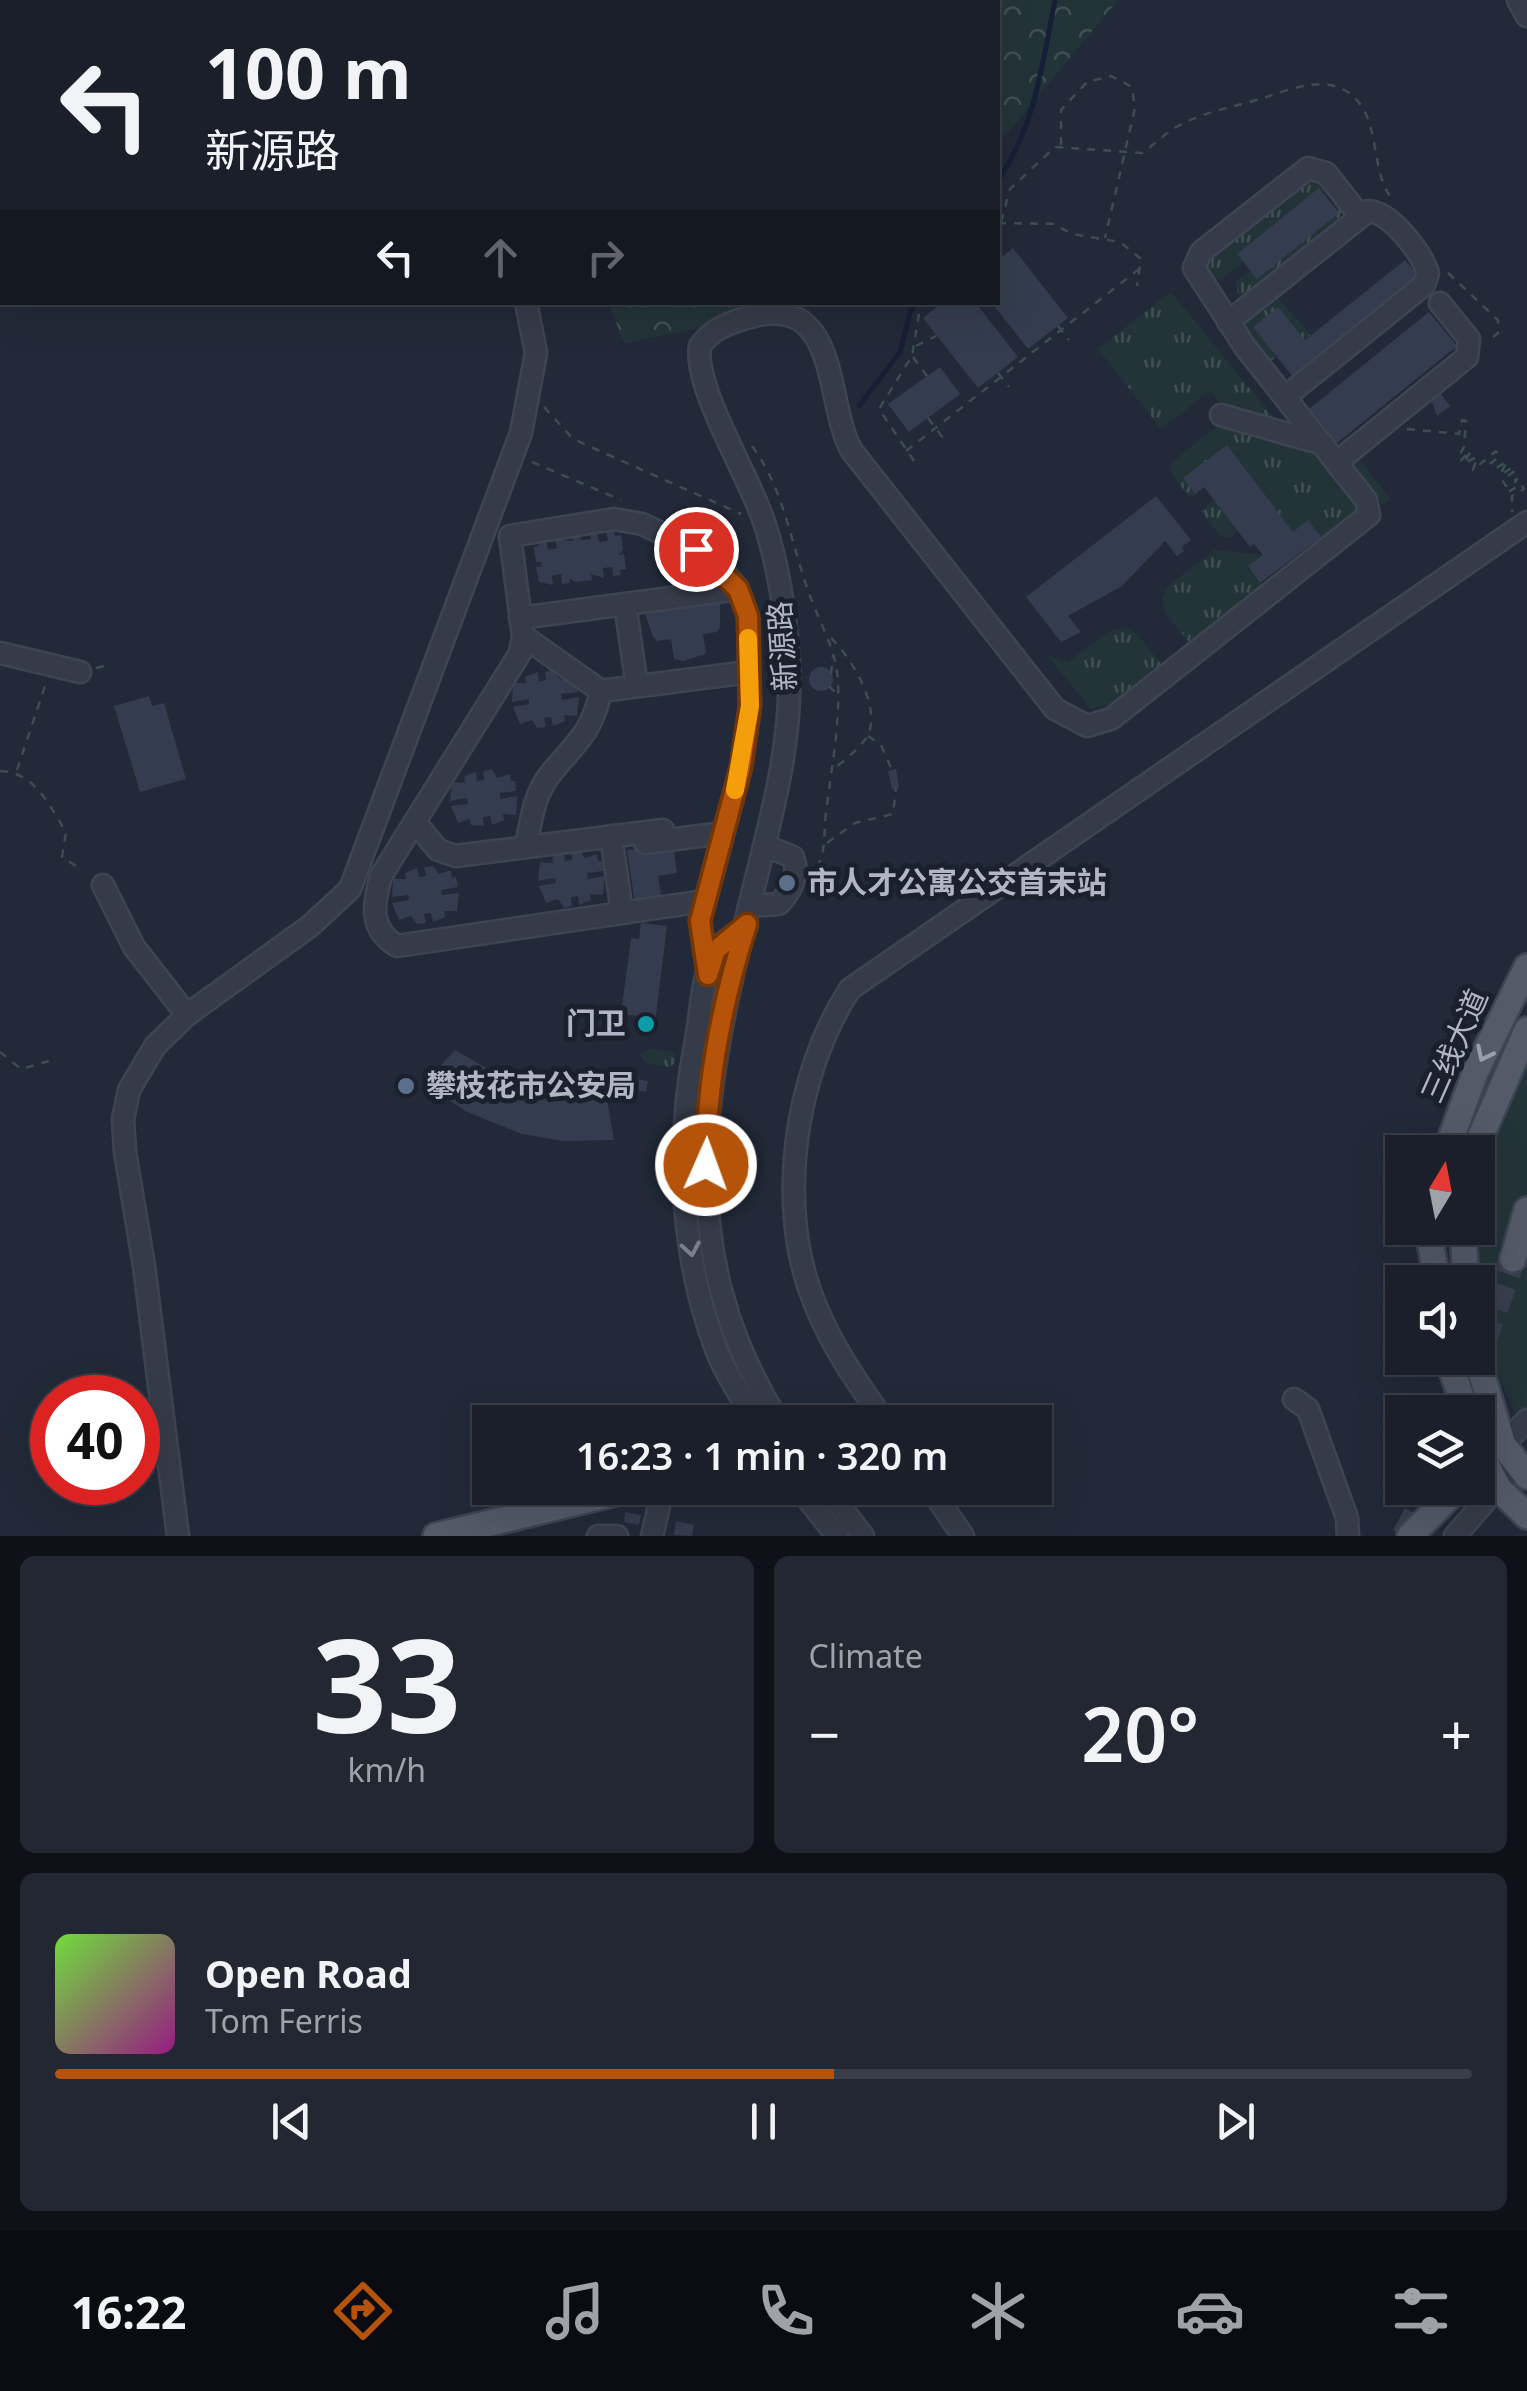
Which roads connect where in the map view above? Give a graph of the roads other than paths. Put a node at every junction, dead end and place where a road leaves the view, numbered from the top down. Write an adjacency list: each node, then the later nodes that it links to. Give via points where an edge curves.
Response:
1 (1518, 0): 2 (street)
2 (1527, 16)
3 (1360, 216): 6 (street); 6 (street, via 1320,170 1308,168 1287,182 1196,256 1195,274); 7 (street, via 1386,216 1426,267 1426,280)
4 (1440, 303): 10 (street, via 1466,334 1470,352)
5 (527, 305): 33 (street, via 536,353 513,454 350,889)
6 (1228, 322): 7 (street)
7 (1285, 396): 9 (street)
8 (1220, 415): 9 (street)
9 (1323, 444): 10 (street)
10 (1337, 462): 25 (street, 新源路, via 1366,500 1366,520 1111,719 1087,726 1054,709 852,451 840,427 824,351 807,327 771,314 720,328 700,346 702,378 765,525 789,665 787,721)
11 (1524, 524): 43 (street, via 850,989 830,1020 811,1076 794,1188 798,1246 814,1303)
12 (738, 589): 13 (street); 14 (street, via 696,549 642,524 614,519 510,536); 17 (street, via 748,616)
13 (625, 604): 14 (street); 18 (street)
14 (522, 627): 20 (street); 21 (street, via 520,652)
15 (0, 653): 16 (street)
16 (80, 672)
17 (749, 677): 18 (street); 19 (street); 23 (street, via 741,767)
18 (636, 686): 20 (street)
19 (700, 689)
20 (601, 691): 26 (street, via 594,722 551,772 533,806)
21 (415, 822): 26 (street, via 438,850 456,856); 29 (street, via 375,898 382,937 398,946)
22 (663, 830): 24 (street)
23 (723, 833): 24 (street); 28 (street)
24 (612, 842): 26 (street); 29 (street)
25 (766, 846): 30 (street, 新源路); 30 (street, via 793,857 792,886 779,904)
26 (526, 847)
27 (104, 885): 33 (street, via 134,947)
28 (704, 901): 29 (street); 32 (street, via 700,921)
29 (622, 913)
30 (748, 915): 32 (street, 新源路, via 716,950); 42 (street, 新源路, via 720,1016 706,1128 706,1202 723,1302)
31 (1527, 967): 35 (main road, 三线大道, one-way to 35)
32 (708, 975): 41 (street, 新源路, one-way to 41, via 686,1101 686,1218 716,1350)
33 (187, 1015): 56 (street, via 154,1046 128,1090 123,1120)
34 (1527, 1030): 36 (main road, 三线大道)
35 (1452, 1135)
36 (1481, 1135)
37 (1527, 1210): 38 (main road)
38 (1513, 1259)
39 (1483, 1375): 45 (main road)
40 (1294, 1400): 64 (street, via 1308,1409)
41 (747, 1405)
42 (771, 1405)
43 (873, 1405)
44 (1527, 1420): 45 (street)
45 (1516, 1462): 47 (street)
46 (1495, 1483): 47 (main road)
47 (1499, 1489): 54 (main road); 65 (street)
48 (565, 1505): 57 (main road)
49 (659, 1505): 60 (street)
50 (813, 1505): 61 (street)
51 (839, 1505): 62 (street)
52 (942, 1505): 63 (street)
53 (1441, 1505): 55 (main road)
54 (1527, 1516)
55 (1412, 1535)
56 (178, 1536)
57 (436, 1536)
58 (598, 1536): 59 (street)
59 (617, 1536)
60 (652, 1536)
61 (837, 1536)
62 (862, 1536)
63 (963, 1536)
64 (1348, 1536)
65 (1455, 1536)

